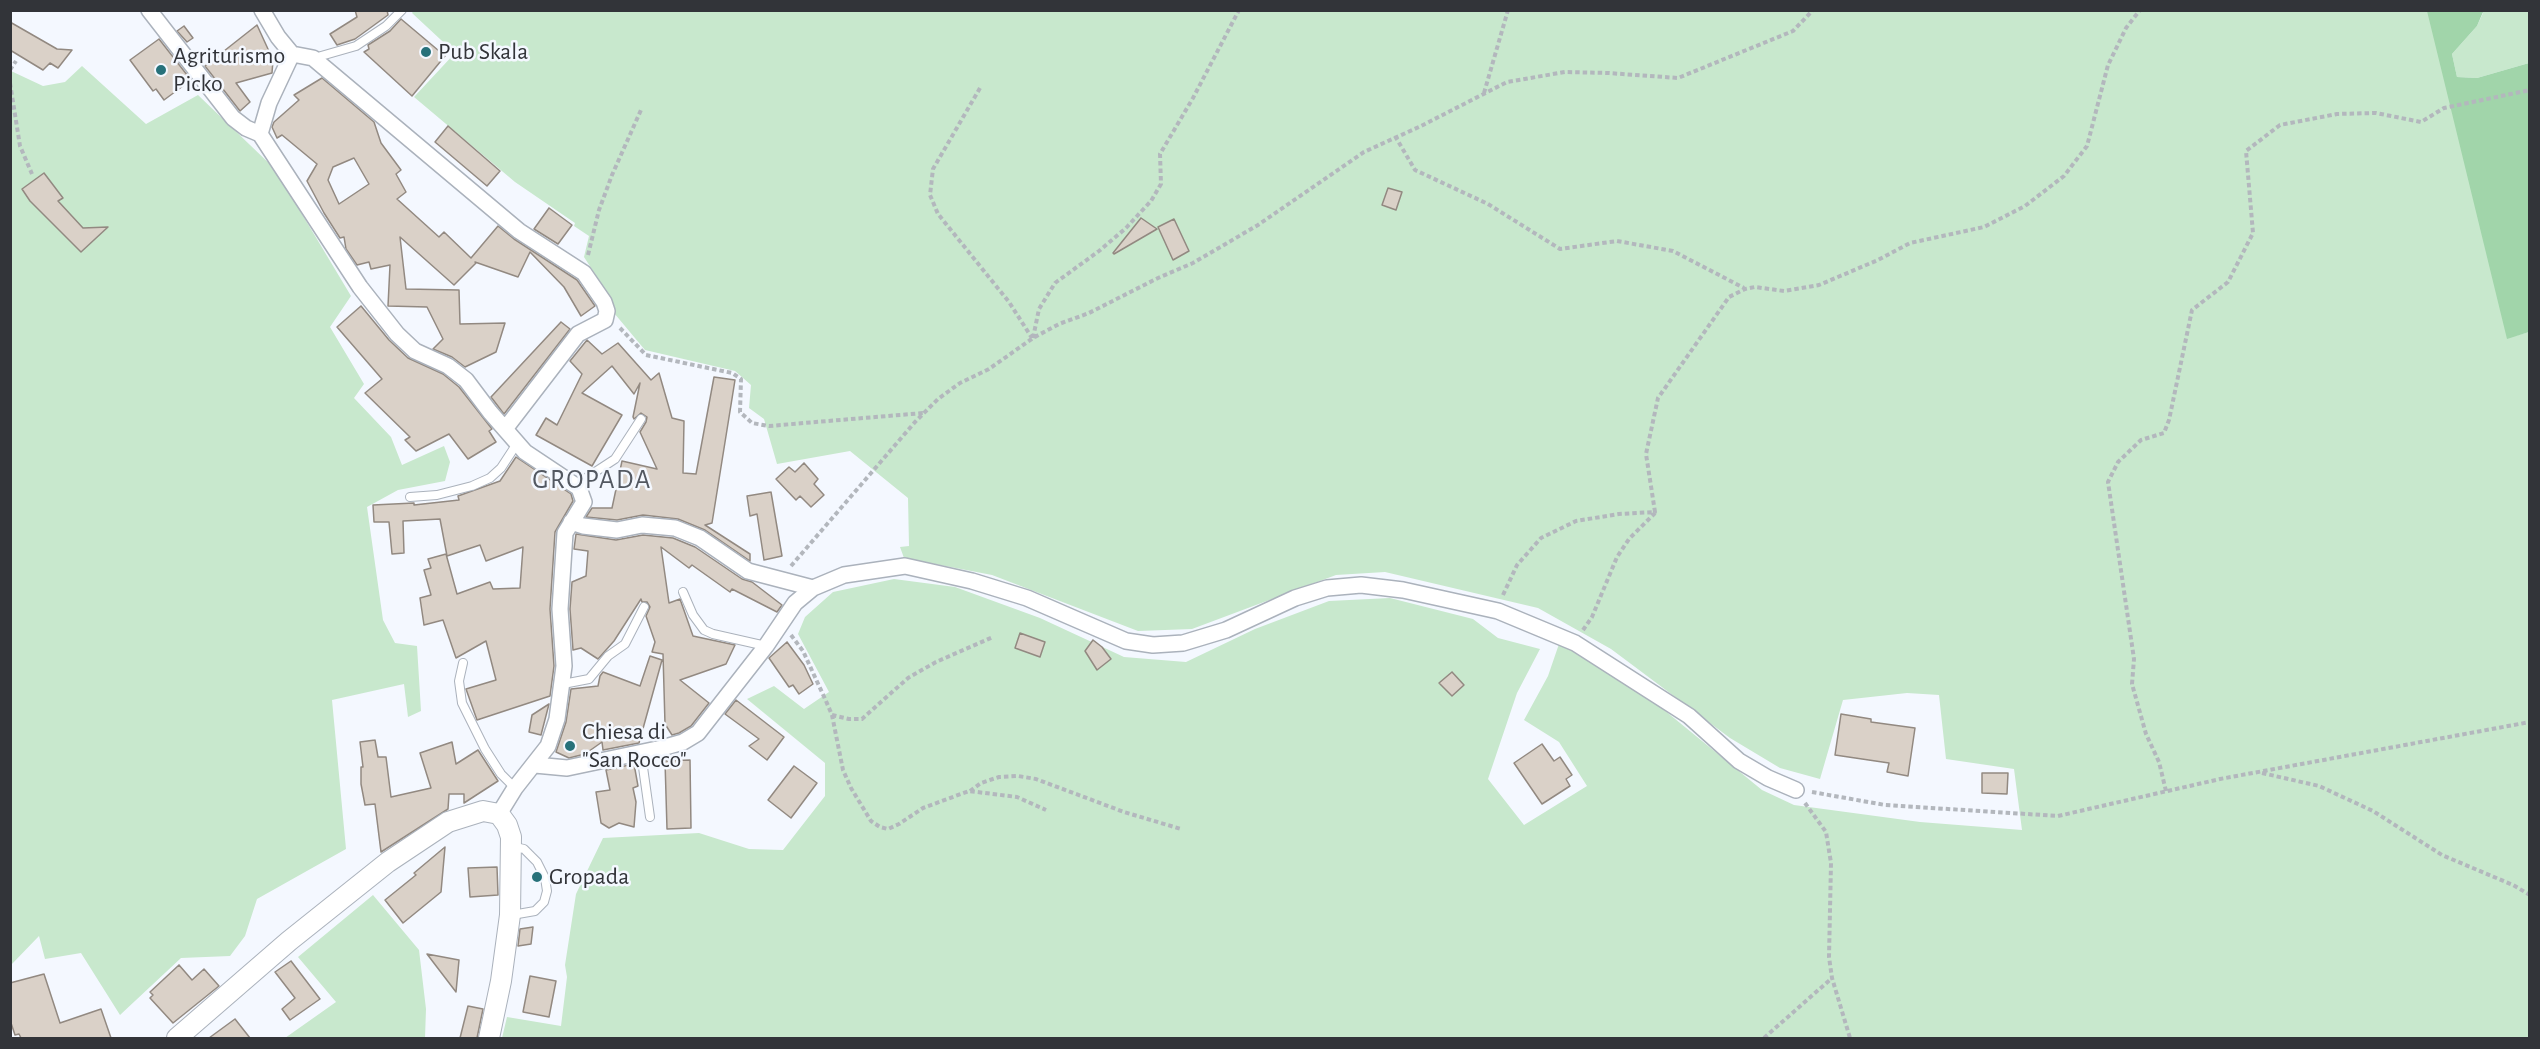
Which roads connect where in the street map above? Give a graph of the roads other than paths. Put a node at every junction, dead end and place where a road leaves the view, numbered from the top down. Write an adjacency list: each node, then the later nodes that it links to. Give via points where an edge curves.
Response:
1 (149, 10): 6 (street, via 233,118)
2 (262, 10): 4 (street)
3 (402, 10): 5 (lane, via 356,46)
4 (292, 54): 5 (street); 6 (street, via 269,103)
5 (312, 58): 8 (street, via 519,231 584,273 604,302 605,320 578,334)
6 (260, 134): 8 (street, via 360,287 397,334 415,351 448,366 466,380)
7 (641, 419): 10 (lane, via 615,459 586,478)
8 (505, 429): 9 (street)
9 (518, 442): 10 (street, via 525,452); 11 (lane, via 490,478 446,493)
10 (579, 489): 12 (street, via 584,502)
11 (410, 497)
12 (571, 522): 13 (street, via 617,530 642,525 675,528 700,538 748,571); 18 (street, via 565,533 561,579)
13 (813, 588): 16 (street, via 795,603); 22 (street, via 844,575 878,569 905,566 930,570 1027,598 1126,641 1153,645 1183,644 1226,630 1295,598 1327,588 1361,585 1498,611 1575,643 1689,716 1739,761)
14 (683, 592): 16 (lane, via 704,630)
15 (644, 607): 18 (lane, via 625,644 608,656 589,679)
16 (766, 646): 19 (street, via 698,733 683,742)
17 (463, 663): 21 (lane, via 459,681 466,713 501,774)
18 (563, 684): 20 (street, via 548,746)
19 (641, 753): 20 (street, via 567,768); 24 (lane)
20 (535, 765): 21 (street)
21 (514, 788): 23 (street)
22 (1796, 790)
23 (499, 814): 25 (street, via 507,825); 27 (street, via 483,811 448,822 388,862)
24 (650, 817)
25 (511, 846): 26 (street); 26 (lane, via 524,849 537,862 547,891 544,902 535,911)
26 (510, 915): 28 (street)
27 (177, 1038)
28 (489, 1038)

